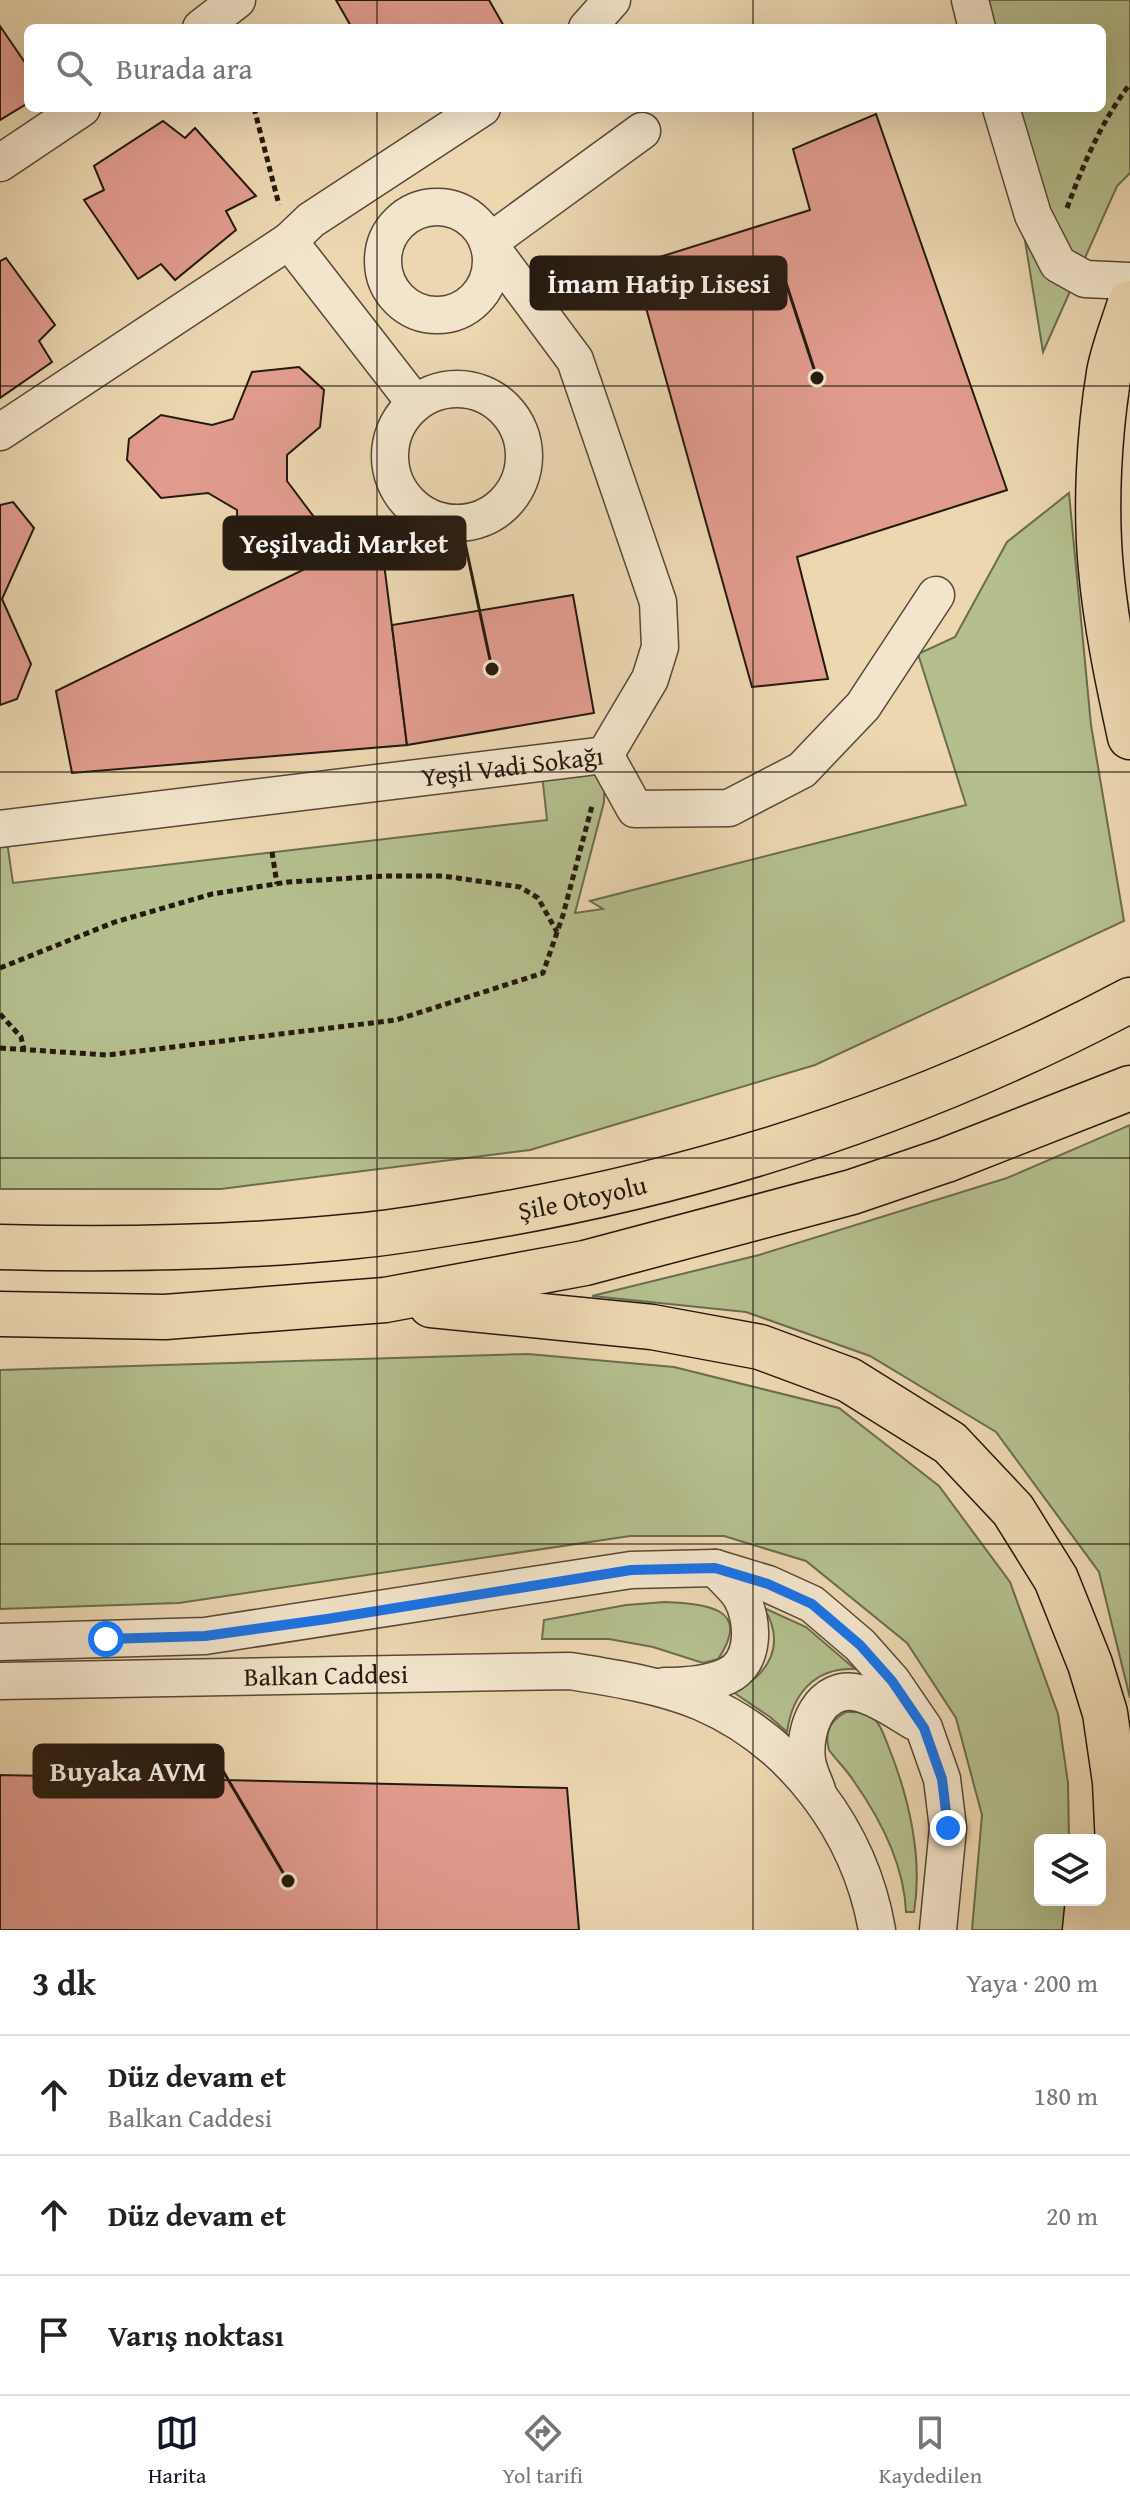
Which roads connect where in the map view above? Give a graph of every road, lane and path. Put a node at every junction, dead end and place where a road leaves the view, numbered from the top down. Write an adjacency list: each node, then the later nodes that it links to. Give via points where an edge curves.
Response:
1 (237, 0): 4 (street)
2 (612, 0): 5 (street)
3 (970, 0): 6 (street)
4 (206, 24)
5 (591, 24)
6 (976, 24)
7 (1130, 84): 15 (path, via 1082,168 1064,215)
8 (76, 112): 13 (street)
9 (255, 112): 14 (path)
10 (476, 112): 14 (street, via 311,220)
11 (1002, 112): 15 (street, via 1033,215)
12 (642, 131): 22 (street, Yeşil Vadi Sokağı, via 488,243 575,360 658,602 660,647 650,679)
13 (0, 163)
14 (289, 241): 18 (street); 19 (street)
15 (1058, 264): 16 (street, via 1085,279)
16 (1130, 281)
17 (1130, 303): 21 (highway, via 1109,370 1100,509 1101,567)
18 (415, 403)
19 (0, 432)
20 (936, 595): 22 (street, via 863,706 802,770 729,808 635,809)
21 (1130, 737)
22 (605, 755): 23 (street, Yeşil Vadi Sokağı); 26 (path)
23 (0, 829)
24 (272, 852): 25 (path)
25 (277, 884): 26 (path, via 443,876 520,887 538,898); 27 (path, via 212,894 115,922)
26 (557, 932): 31 (path, via 543,973 396,1020 107,1055)
27 (0, 968)
28 (1124, 1003): 33 (highway, Şile Otoyolu, via 923,1096 810,1138 561,1204 357,1236 172,1247)
29 (0, 1014): 31 (path, via 21,1037)
30 (0, 1048): 31 (path)
31 (24, 1050)
32 (1130, 1088): 34 (highway, via 852,1192 585,1263)
33 (0, 1247)
34 (385, 1300): 35 (highway, via 165,1317); 41 (highway, via 652,1327 760,1347 849,1380 950,1443 1013,1510 1056,1579 1105,1713)
35 (0, 1314)
36 (715, 1568): 37 (street, Balkan Caddesi, via 631,1570 205,1636); 39 (street, via 741,1597 752,1631 747,1654 731,1675 705,1683); 40 (street, Balkan Caddesi, via 812,1604 860,1645)
37 (0, 1642)
38 (0, 1681): 39 (street, Balkan Caddesi, via 570,1671)
39 (651, 1686): 42 (street, via 740,1722 779,1751)
40 (924, 1728): 42 (street, via 857,1692 837,1694 820,1704 809,1726 807,1761); 46 (street, Balkan Caddesi, via 942,1779 948,1828)
41 (1115, 1782): 43 (highway); 48 (highway)
42 (819, 1796): 45 (street, via 865,1879)
43 (1102, 1834)
44 (1087, 1906): 47 (highway)
45 (877, 1930)
46 (938, 1930)
47 (1085, 1930)
48 (1118, 1930)

